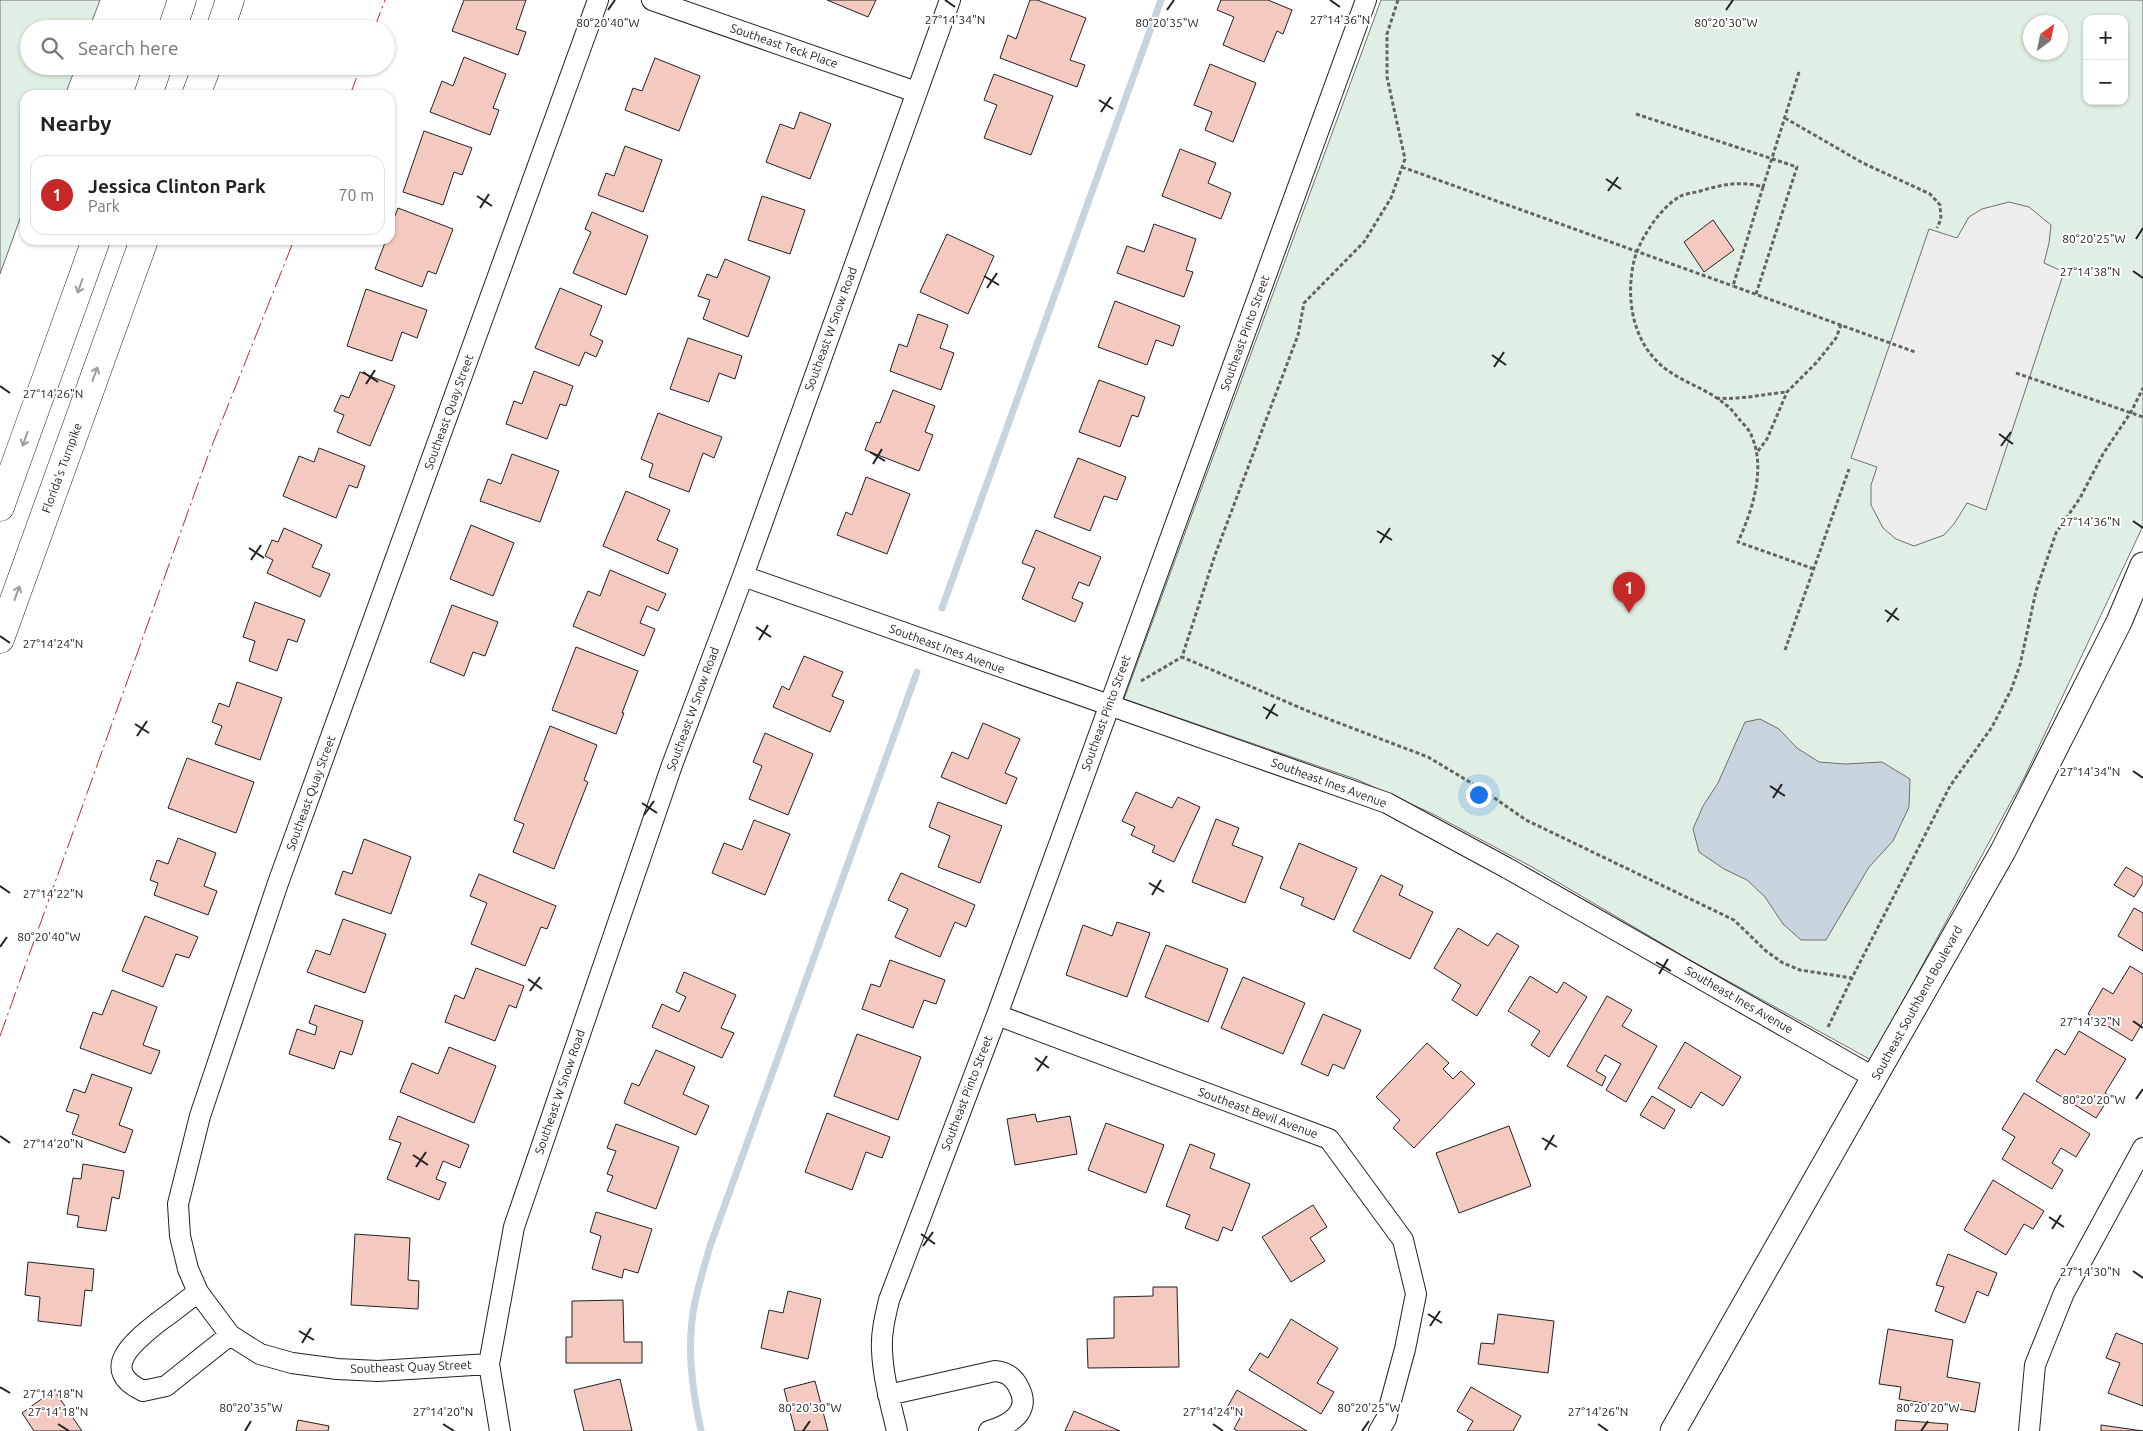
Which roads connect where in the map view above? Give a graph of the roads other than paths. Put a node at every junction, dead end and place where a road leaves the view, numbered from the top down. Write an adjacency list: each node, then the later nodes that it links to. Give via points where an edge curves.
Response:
1 (182, 0): 7 (highway)
2 (230, 0): 8 (highway)
3 (598, 0): 24 (street, Southeast Quay Street, via 278,883 200,1116 178,1204 180,1236)
4 (652, 0): 13 (street, Southeast Teck Place)
5 (950, 0): 13 (street, Southeast W Snow Road)
6 (1366, 0): 20 (street, Southeast Pinto Street)
7 (175, 20)
8 (223, 20)
9 (155, 75): 11 (highway)
10 (203, 75): 12 (highway)
11 (150, 90)
12 (198, 90)
13 (916, 92): 18 (street, Southeast W Snow Road)
14 (94, 245): 16 (highway, one-way to 16)
15 (142, 245): 19 (highway, Florida's Turnpike, one-way to 15)
16 (0, 507)
17 (2143, 565): 22 (street, Southeast Southbend Boulevard, via 2119,622 2003,851)
18 (743, 576): 20 (street, Southeast Ines Avenue); 26 (street, Southeast W Snow Road, via 672,765 514,1227)
19 (0, 639)
20 (1109, 706): 21 (street, Southeast Pinto Street); 22 (street, Southeast Ines Avenue, via 1387,803)
21 (997, 1016): 27 (street, Southeast Pinto Street, via 889,1300 882,1350); 31 (street, Southeast Bevil Avenue, via 1329,1139 1403,1240 1416,1294 1405,1349 1386,1419)
22 (1875, 1078): 32 (street, Southeast Southbend Boulevard)
23 (2143, 1148): 33 (street, via 2064,1293 2049,1329 2035,1365)
24 (198, 1292): 25 (street, Southeast Quay Street); 25 (street, via 129,1347 122,1360 126,1379 143,1391 166,1386)
25 (230, 1335): 26 (street, Southeast Quay Street, via 260,1354 292,1363 337,1369)
26 (489, 1364): 28 (street, Southeast W Snow Road)
27 (888, 1395): 29 (street, Southeast Pinto Street); 30 (street, via 995,1371 1004,1372 1018,1385 1024,1405 1010,1424)
28 (500, 1431)
29 (897, 1431)
30 (989, 1431)
31 (1379, 1431)
32 (1673, 1431)
33 (2029, 1431)

